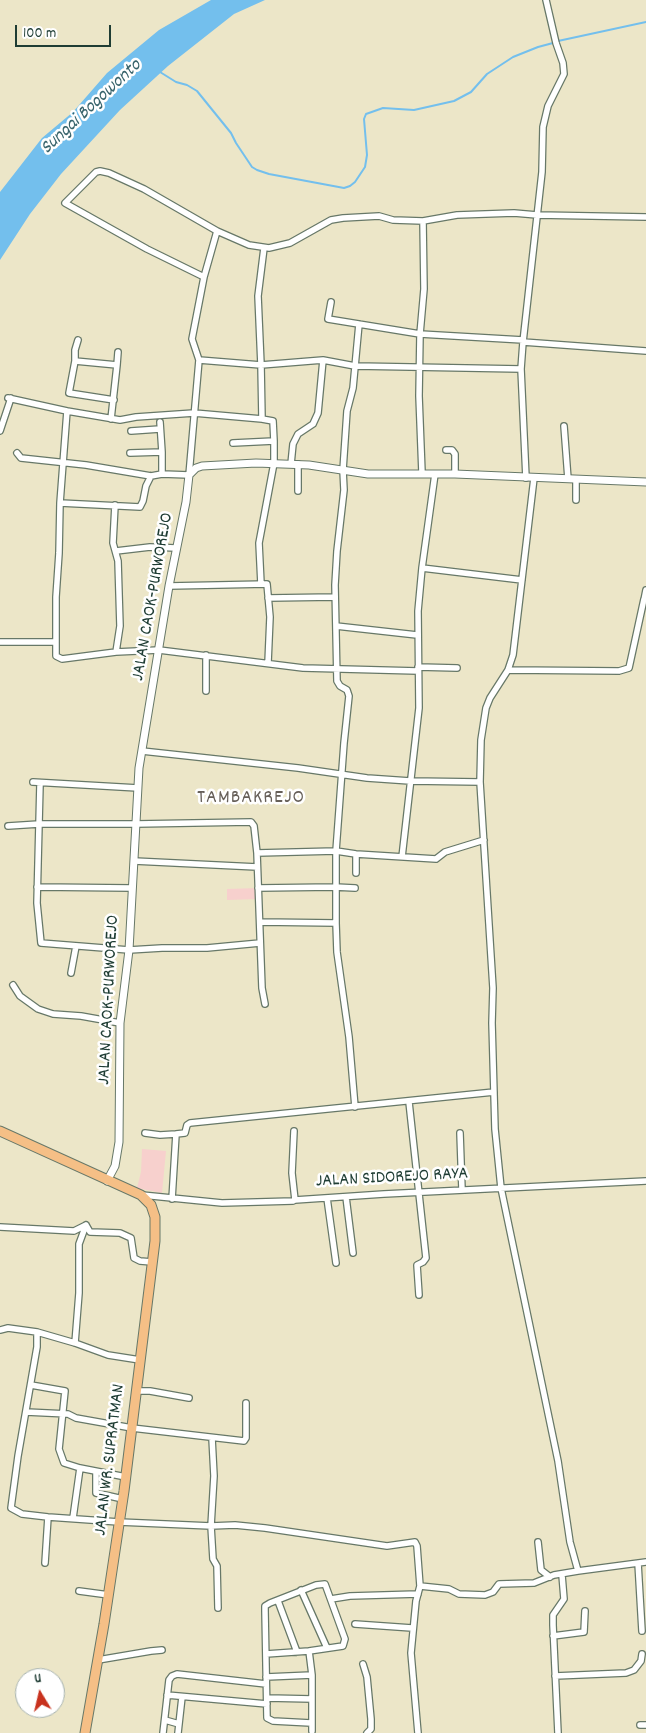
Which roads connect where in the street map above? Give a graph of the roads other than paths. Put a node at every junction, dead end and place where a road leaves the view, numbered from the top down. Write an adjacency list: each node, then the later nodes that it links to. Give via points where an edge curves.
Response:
1 (546, 0): 2 (street, via 564,74 544,119)
2 (537, 215): 3 (street); 4 (street, via 477,214); 12 (street)
3 (646, 217)
4 (423, 221): 6 (street, via 379,216 336,219 290,243); 10 (street, via 424,289)
5 (217, 231): 6 (street); 7 (street); 7 (street, via 144,189 104,172 96,172 65,202)
6 (264, 248): 19 (street, via 258,296)
7 (204, 277): 15 (street, via 192,339)
8 (331, 302): 9 (street, via 328,319)
9 (359, 324): 10 (street); 20 (street)
10 (420, 334): 12 (street); 21 (street)
11 (78, 340): 17 (street)
12 (523, 341): 13 (street); 22 (street)
13 (646, 351)
14 (118, 352): 18 (street)
15 (199, 360): 19 (street); 25 (street)
16 (323, 360): 19 (street); 20 (street); 39 (street, via 318,413 313,424 298,434 293,444)
17 (75, 361): 18 (street); 23 (street, via 69,393)
18 (117, 365): 23 (street)
19 (261, 365): 27 (street)
20 (355, 366): 21 (street); 40 (street, via 347,411)
21 (419, 368): 22 (street); 42 (street)
22 (522, 370): 47 (street)
23 (114, 400): 26 (street)
24 (67, 411): 26 (street); 30 (street, via 9,398); 37 (street)
25 (194, 413): 26 (street); 27 (street); 45 (street)
26 (111, 419)
27 (262, 419): 31 (street, via 273,421)
28 (564, 426): 49 (street)
29 (131, 430): 34 (street, via 160,426)
30 (0, 431)
31 (274, 441): 32 (street); 38 (street)
32 (233, 443)
33 (446, 450): 44 (street, via 454,451)
34 (162, 452): 36 (street); 41 (street)
35 (17, 453): 37 (street, via 21,458)
36 (130, 453)
37 (62, 462): 46 (street); 54 (street)
38 (274, 464): 39 (street); 45 (street, via 202,466); 60 (street, via 259,543)
39 (295, 464): 40 (street); 52 (street)
40 (343, 470): 42 (street, via 368,474); 63 (street)
41 (162, 474): 45 (street); 46 (street)
42 (422, 474): 43 (street)
43 (435, 474): 44 (street); 58 (street)
44 (455, 474): 47 (street)
45 (189, 475): 56 (street, JALAN CAOK-PURWOREJO)
46 (151, 476): 55 (street, via 140,507)
47 (526, 478): 48 (street)
48 (534, 478): 49 (street); 59 (street)
49 (568, 480): 50 (street)
50 (576, 480): 51 (street); 53 (street)
51 (646, 482)
52 (298, 491)
53 (576, 500)
54 (60, 503): 55 (street); 69 (street)
55 (115, 506): 57 (street, via 113,543)
56 (176, 548): 57 (street); 61 (street, JALAN CAOK-PURWOREJO)
57 (116, 551): 71 (street, via 120,626)
58 (422, 568): 59 (street); 67 (street)
59 (522, 580): 77 (street, via 513,655)
60 (261, 584): 61 (street); 64 (street, via 267,584)
61 (169, 586): 70 (street, JALAN CAOK-PURWOREJO)
62 (646, 590): 65 (street)
63 (335, 597): 64 (street); 66 (street)
64 (268, 598): 73 (street)
65 (643, 621): 77 (street, via 629,668 624,670)
66 (336, 626): 67 (street); 74 (street)
67 (417, 634): 76 (street)
68 (0, 642): 69 (street)
69 (56, 642): 71 (street, via 56,656 62,659)
70 (159, 650): 71 (street); 72 (street); 79 (street, JALAN CAOK-PURWOREJO)
71 (116, 652)
72 (206, 655): 73 (street); 78 (street)
73 (268, 662): 74 (street, via 304,668)
74 (337, 668): 76 (street); 80 (street, via 338,683 349,696)
75 (457, 668): 76 (street)
76 (418, 669): 81 (street, via 419,708)
77 (508, 670): 83 (street, via 486,708)
78 (206, 690)
79 (142, 751): 80 (street); 85 (street, JALAN CAOK-PURWOREJO)
80 (342, 775): 81 (street); 90 (street)
81 (410, 781): 83 (street); 93 (street)
82 (33, 782): 84 (street)
83 (480, 782): 89 (street)
84 (40, 784): 85 (street); 86 (street)
85 (138, 788): 87 (street, JALAN CAOK-PURWOREJO)
86 (39, 824): 87 (street); 88 (street); 97 (street)
87 (136, 824): 91 (street, via 251,822); 94 (street, JALAN CAOK-PURWOREJO)
88 (8, 826)
89 (484, 840): 93 (street, via 445,852 436,859); 111 (street, via 493,988)
90 (336, 852): 91 (street); 92 (street); 98 (street)
91 (257, 853): 95 (street)
92 (356, 854): 93 (street); 96 (street)
93 (402, 857)
94 (134, 861): 95 (street); 99 (street, JALAN CAOK-PURWOREJO)
95 (258, 867): 100 (street)
96 (356, 873)
97 (37, 887): 99 (street); 105 (street, via 41,943)
98 (335, 887): 100 (street); 101 (street); 103 (street)
99 (131, 888): 106 (street, JALAN CAOK-PURWOREJO)
100 (258, 888): 102 (street)
101 (355, 888)
102 (260, 922): 103 (street); 104 (street)
103 (336, 923): 113 (street)
104 (260, 943): 106 (street); 109 (street)
105 (76, 946): 106 (street); 107 (street)
106 (129, 950): 110 (street, JALAN CAOK-PURWOREJO)
107 (71, 972)
108 (14, 985): 110 (street, via 20,996 38,1009)
109 (265, 1004)
110 (120, 1023): 119 (street, JALAN CAOK-PURWOREJO, via 119,1142 115,1166)
111 (494, 1092): 112 (street); 121 (street)
112 (409, 1102): 113 (street); 123 (street)
113 (355, 1107): 118 (street, via 188,1124 185,1133)
114 (0, 1131): 119 (main road)
115 (294, 1131): 128 (street, via 292,1173)
116 (145, 1133): 118 (street)
117 (460, 1133): 122 (street)
118 (176, 1134): 127 (street)
119 (108, 1180): 124 (main road)
120 (646, 1181): 121 (street, JALAN SIDOREJO RAYA)
121 (501, 1188): 122 (street, JALAN SIDOREJO RAYA); 159 (street)
122 (462, 1190): 123 (street, JALAN SIDOREJO RAYA)
123 (420, 1192): 125 (street, JALAN SIDOREJO RAYA); 134 (street, via 418,1198 426,1258 417,1265)
124 (140, 1195): 127 (street, JALAN SIDOREJO RAYA); 132 (main road, JALAN WR. SUPRATMAN, via 151,1204 155,1217)
125 (346, 1197): 126 (street, JALAN SIDOREJO RAYA); 131 (street)
126 (327, 1198): 128 (street, JALAN SIDOREJO RAYA); 133 (street)
127 (172, 1199): 128 (street, JALAN SIDOREJO RAYA, via 212,1203)
128 (295, 1200)
129 (86, 1225): 130 (street, via 74,1231); 132 (street, via 90,1232 128,1235 132,1240 134,1258); 137 (street, via 79,1244)
130 (0, 1228)
131 (353, 1253)
132 (152, 1262): 138 (main road, JALAN WR. SUPRATMAN)
133 (336, 1263)
134 (420, 1295)
135 (0, 1330): 136 (street)
136 (37, 1332): 137 (street); 139 (street)
137 (76, 1343): 138 (street, via 108,1355)
138 (140, 1360): 140 (main road, JALAN WR. SUPRATMAN)
139 (31, 1386): 143 (street); 144 (street, via 65,1391)
140 (136, 1391): 141 (street, via 150,1390); 145 (main road, JALAN WR. SUPRATMAN)
141 (189, 1398)
142 (246, 1403): 146 (street, via 245,1440)
143 (26, 1412): 144 (street); 151 (street, via 11,1508 22,1514)
144 (63, 1415): 145 (street); 147 (street, via 60,1453 64,1463)
145 (132, 1428): 146 (street); 149 (main road, JALAN WR. SUPRATMAN)
146 (212, 1438): 154 (street)
147 (80, 1468): 148 (street); 152 (street)
148 (96, 1472): 149 (street); 150 (street, via 96,1493)
149 (126, 1476): 150 (main road, JALAN WR. SUPRATMAN)
150 (123, 1498): 153 (main road, JALAN WR. SUPRATMAN)
151 (48, 1517): 152 (street); 157 (street)
152 (73, 1518): 153 (street)
153 (120, 1522): 154 (street); 165 (main road, JALAN WR. SUPRATMAN)
154 (211, 1526): 162 (street, via 265,1528 387,1546 415,1542); 169 (street, via 213,1559 217,1566)
155 (538, 1542): 161 (street, via 541,1570)
156 (646, 1562): 158 (street)
157 (45, 1563)
158 (638, 1563): 159 (street); 173 (street)
159 (578, 1571): 160 (street)
160 (562, 1575): 161 (street); 174 (street, via 564,1599 553,1615)
161 (550, 1576): 162 (street, via 534,1583 499,1584 493,1592 485,1595 459,1594 449,1589)
162 (420, 1586): 166 (street)
163 (301, 1590): 167 (street, via 325,1584); 168 (street); 175 (street)
164 (79, 1591): 165 (street)
165 (109, 1594): 181 (main road, JALAN WR. SUPRATMAN)
166 (418, 1594): 167 (street); 172 (street)
167 (331, 1599): 175 (street, via 345,1639 343,1646)
168 (278, 1601): 178 (street); 179 (street, via 265,1606)
169 (218, 1608)
170 (585, 1612): 174 (street, via 584,1632)
171 (355, 1624): 172 (street)
172 (412, 1628): 198 (street, via 411,1669)
173 (642, 1631)
174 (553, 1636): 184 (street)
175 (327, 1648): 177 (street)
176 (162, 1650): 181 (street)
177 (309, 1651): 178 (street); 183 (street)
178 (297, 1652): 179 (street)
179 (266, 1654): 185 (street)
180 (642, 1654): 184 (street, via 634,1670 626,1673)
181 (98, 1660): 194 (main road, JALAN WR. SUPRATMAN)
182 (363, 1664): 197 (street, via 371,1719 371,1729)
183 (312, 1675): 185 (street); 188 (street)
184 (555, 1676): 199 (street)
185 (266, 1681): 186 (street, via 176,1674 169,1680); 189 (street)
186 (167, 1695): 187 (street); 190 (street)
187 (182, 1697): 189 (street); 192 (street)
188 (312, 1699): 189 (street); 191 (street)
189 (267, 1701): 191 (street, via 269,1720)
190 (165, 1720): 192 (street); 195 (street)
191 (311, 1723): 193 (street)
192 (179, 1724): 196 (street)
193 (312, 1731)
194 (85, 1733)
195 (163, 1733)
196 (178, 1733)
197 (367, 1733)
198 (418, 1733)
199 (558, 1733)

